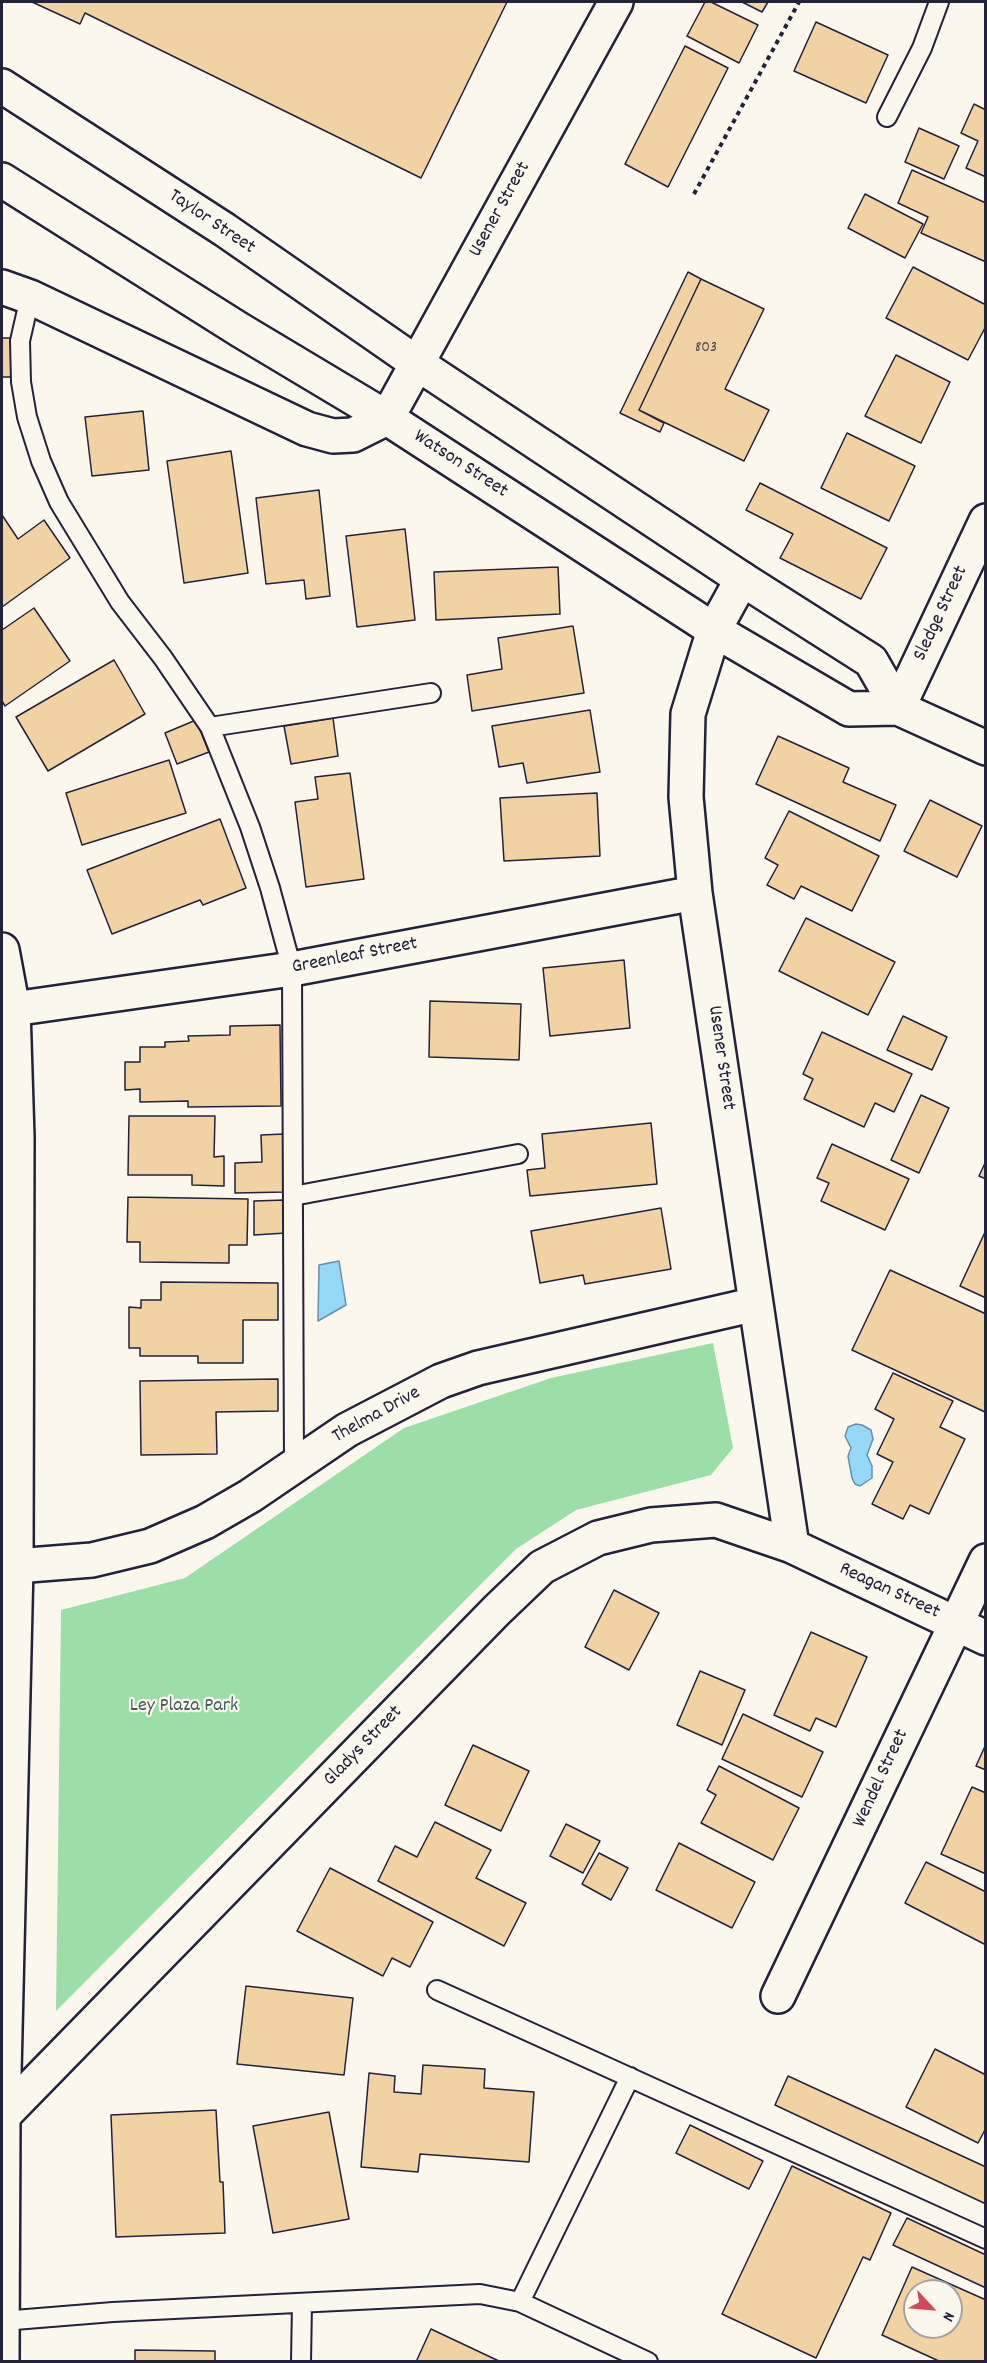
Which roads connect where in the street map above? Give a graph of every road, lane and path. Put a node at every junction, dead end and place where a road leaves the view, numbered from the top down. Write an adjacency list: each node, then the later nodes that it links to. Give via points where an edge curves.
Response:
1 (616, 2): 9 (street, Usener Street)
2 (799, 2): 7 (path)
3 (939, 2): 5 (lane, via 922,48)
4 (2, 86): 9 (street, Taylor Street, via 225,230)
5 (887, 117)
6 (2, 180): 10 (street)
7 (694, 194)
8 (16, 292): 10 (street, via 307,429 333,436 353,435); 16 (lane, via 27,417 59,502 120,602)
9 (418, 364): 10 (street, Usener Street); 12 (street)
10 (387, 418): 13 (street, Watson Street)
11 (986, 521): 15 (street, Sledge Street)
12 (742, 579): 13 (street, Usener Street); 15 (street, via 871,661)
13 (714, 630): 15 (street, Watson Street, via 849,709); 18 (street, Usener Street, via 688,714 686,797)
14 (430, 693): 16 (lane)
15 (898, 708): 17 (street, Watson Street)
16 (210, 727): 20 (lane, via 250,827)
17 (986, 748)
18 (695, 893): 20 (street, Greenleaf Street); 24 (street, Usener Street)
19 (2, 950): 21 (street)
20 (292, 969): 21 (street, Greenleaf Street); 23 (lane)
21 (13, 1009): 28 (street, via 17,1137)
22 (518, 1154): 23 (lane)
23 (293, 1196): 25 (lane)
24 (756, 1304): 25 (street, Thelma Drive, via 450,1377 348,1430); 26 (street, Usener Street)
25 (294, 1467): 28 (street, Thelma Drive, via 205,1522 150,1546 92,1560)
26 (792, 1546): 29 (street, Reagan Street); 34 (street, Gladys Street, via 716,1520 651,1525 598,1538 542,1567)
27 (986, 1561): 29 (street, Wendel Street)
28 (16, 1566): 34 (street)
29 (956, 1624): 30 (street, Reagan Street); 32 (street, Wendel Street)
30 (986, 1638)
31 (437, 1990): 33 (lane)
32 (778, 1996)
33 (630, 2077): 35 (lane); 36 (lane)
34 (3, 2116): 38 (street)
35 (986, 2239)
36 (520, 2302): 37 (lane, via 480,2294); 41 (lane)
37 (302, 2304): 38 (lane); 40 (lane)
38 (2, 2321): 39 (street)
39 (2, 2361)
40 (301, 2361)
41 (648, 2361)

